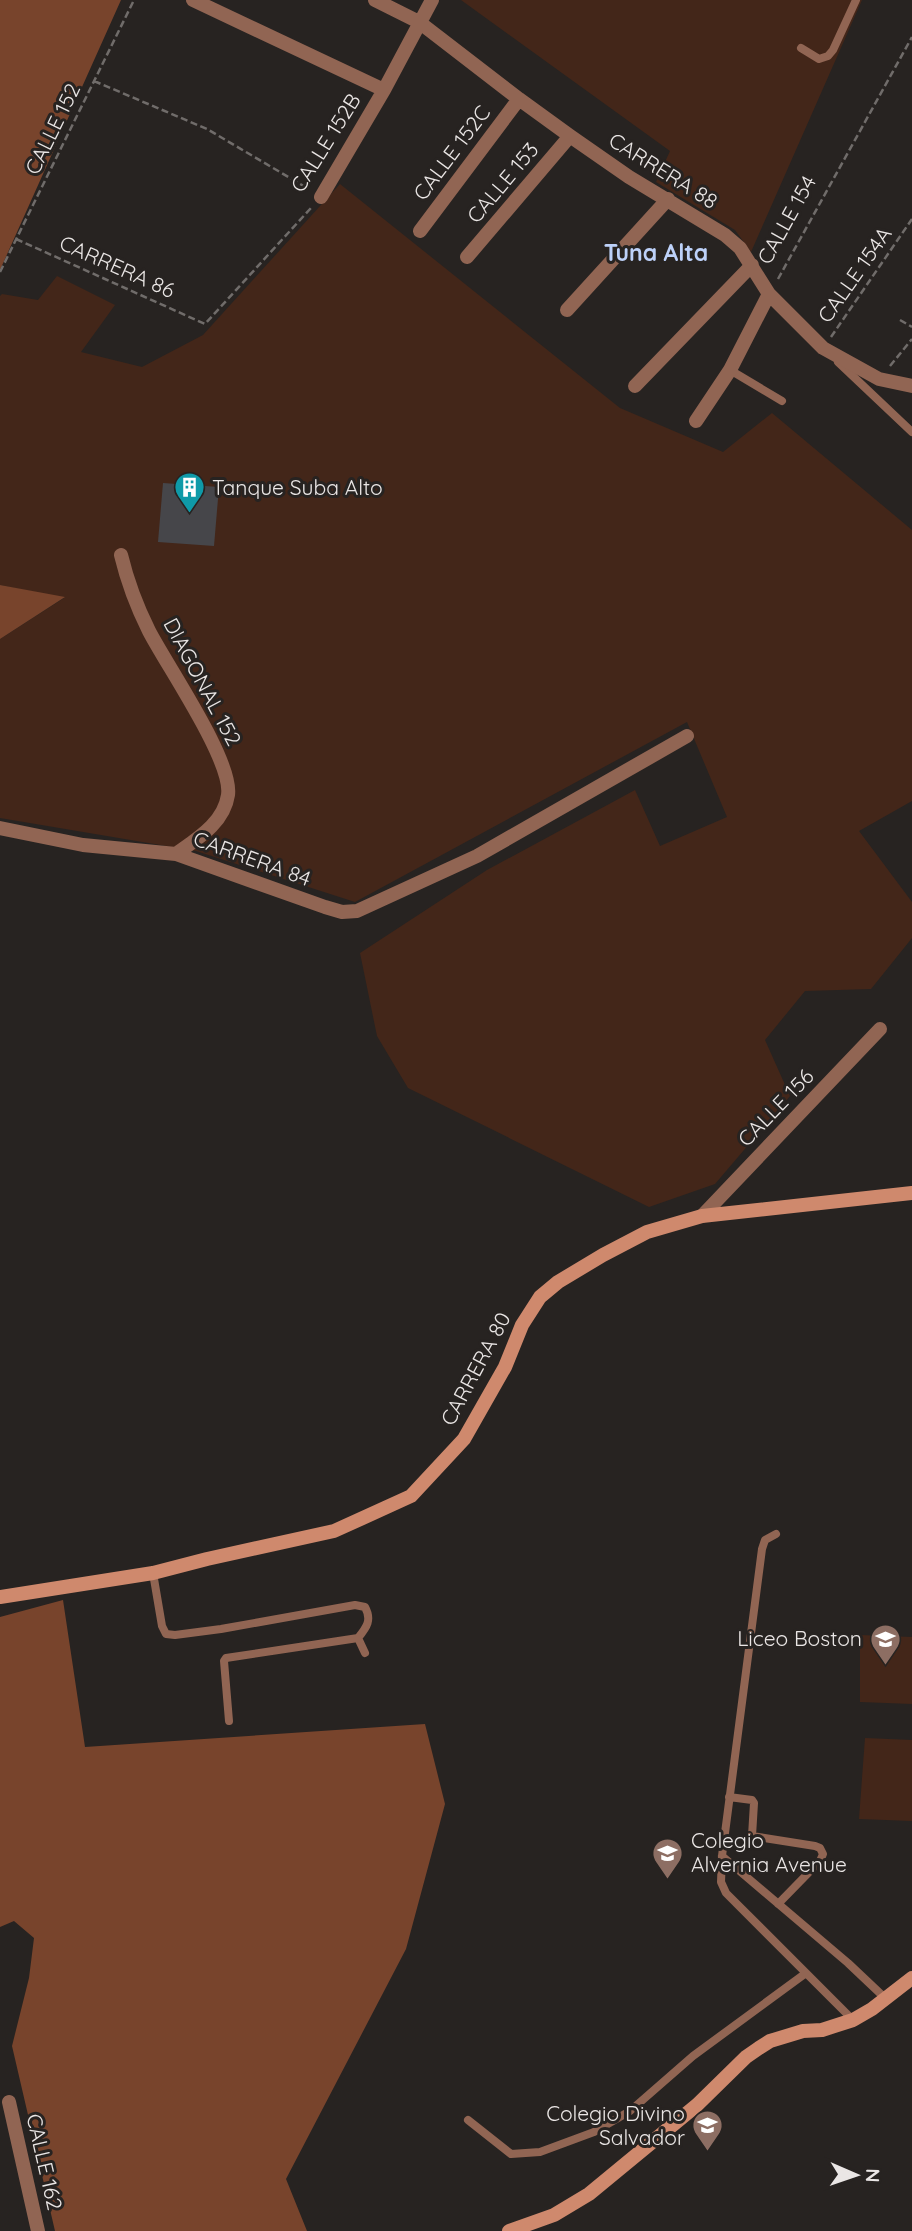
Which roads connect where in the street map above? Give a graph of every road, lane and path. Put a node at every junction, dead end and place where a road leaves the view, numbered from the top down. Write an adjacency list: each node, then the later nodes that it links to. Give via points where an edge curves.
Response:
1 (134, 0): 9 (path, CALLE 152)
2 (193, 0): 10 (street)
3 (375, 0): 6 (street, CARRERA 88)
4 (432, 0): 6 (street, CALLE 152B)
5 (856, 0): 8 (lane, via 828,57 819,59)
6 (419, 22): 10 (street, CALLE 152B); 11 (street, CARRERA 88)
7 (912, 37): 21 (path, CALLE 154)
8 (801, 48)
9 (94, 81): 13 (path, via 207,129); 17 (path, CALLE 152)
10 (384, 90): 13 (street, CALLE 152B)
11 (519, 99): 12 (street, CARRERA 88); 16 (street, CALLE 152C)
12 (570, 136): 14 (street, CARRERA 88); 18 (street, CALLE 153)
13 (321, 197): 24 (path, CALLE 152B)
14 (668, 199): 19 (street, CARRERA 88, via 725,235); 22 (street)
15 (912, 219): 27 (path, CALLE 154A)
16 (420, 231)
17 (16, 239): 20 (path, CALLE 152); 24 (path, CARRERA 86)
18 (467, 257)
19 (752, 265): 21 (street, CARRERA 88); 30 (street)
20 (0, 272)
21 (769, 294): 27 (street, CARRERA 88); 28 (street, CALLE 154)
22 (567, 310)
23 (900, 320): 25 (path)
24 (205, 324)
25 (912, 327)
26 (912, 338): 29 (path)
27 (823, 348): 29 (street, CARRERA 88); 34 (lane)
28 (730, 370): 32 (lane); 33 (street, CALLE 154)
29 (879, 379): 31 (street, CARRERA 88)
30 (635, 386)
31 (912, 386)
32 (782, 401)
33 (696, 421)
34 (912, 432)
35 (121, 555): 38 (street, DIAGONAL 152, via 148,629 219,755 226,779 228,794 221,813 207,832)
36 (687, 736): 38 (street, CARRERA 84, via 477,856 357,911 342,912)
37 (0, 828): 38 (street, CARRERA 84, via 83,845)
38 (176, 854)
39 (880, 1029): 41 (street, CALLE 156)
40 (912, 1193): 41 (street, CARRERA 80)
41 (702, 1216): 43 (street, CARRERA 80, via 648,1232 558,1282 540,1297 464,1439 411,1496 334,1531)
42 (776, 1534): 48 (lane, via 765,1540 762,1549)
43 (153, 1573): 44 (street, CARRERA 80); 45 (lane, via 166,1634 355,1605 365,1607 370,1615 368,1627)
44 (0, 1597)
45 (358, 1638): 46 (lane); 47 (lane, via 226,1658)
46 (365, 1653)
47 (229, 1721)
48 (729, 1797): 49 (lane); 50 (lane, via 754,1803 752,1836 815,1846 823,1854)
49 (722, 1856): 50 (lane); 51 (lane, via 720,1882 726,1893)
50 (778, 1904): 53 (lane)
51 (806, 1973): 54 (lane); 56 (lane, via 629,2111 594,2132 540,2152 511,2154)
52 (912, 1978): 53 (street)
53 (885, 1998): 54 (street)
54 (853, 2020): 58 (street, via 770,2041 589,2194 554,2215)
55 (9, 2102): 57 (street, CALLE 162)
56 (468, 2120)
57 (38, 2231)
58 (509, 2231)

